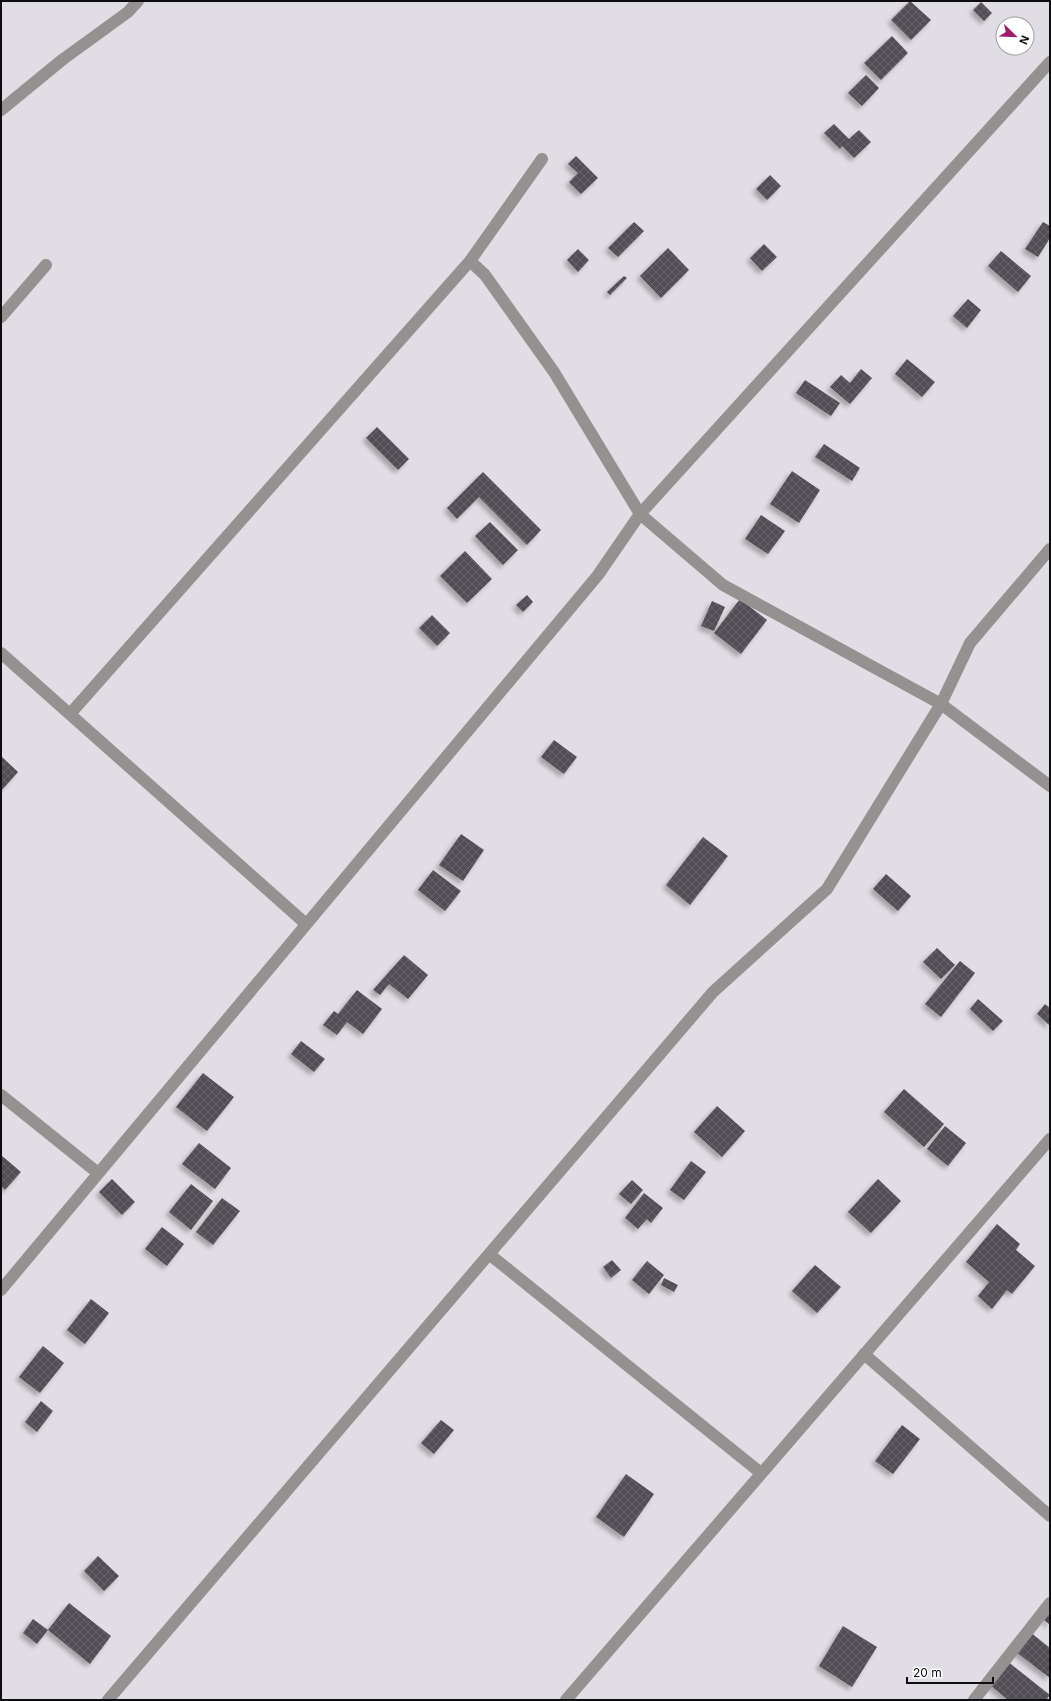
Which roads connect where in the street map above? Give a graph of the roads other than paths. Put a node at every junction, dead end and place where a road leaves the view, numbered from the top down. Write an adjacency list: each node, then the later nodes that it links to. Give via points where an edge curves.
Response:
1 (138, 1): 3 (street, via 128,12 62,60)
2 (1050, 62): 8 (street)
3 (1, 110)
4 (542, 159): 5 (street)
5 (470, 260): 8 (street, via 486,275 554,372); 12 (street)
6 (46, 264): 7 (street)
7 (1, 318)
8 (640, 514): 11 (street, via 723,585); 14 (street, via 598,575)
9 (1050, 549): 11 (street, via 970,643)
10 (1, 653): 12 (street)
11 (941, 704): 13 (street); 18 (street, via 827,889 713,992)
12 (70, 714): 14 (street)
13 (1050, 786)
14 (306, 924): 17 (street)
15 (1, 1095): 17 (street)
16 (1050, 1139): 20 (street)
17 (98, 1173): 19 (street)
18 (488, 1254): 21 (street); 24 (street)
19 (1, 1290)
20 (864, 1354): 21 (street); 22 (street)
21 (761, 1473): 25 (street)
22 (1050, 1516)
23 (1050, 1603): 26 (street)
24 (108, 1700)
25 (566, 1700)
26 (974, 1700)

